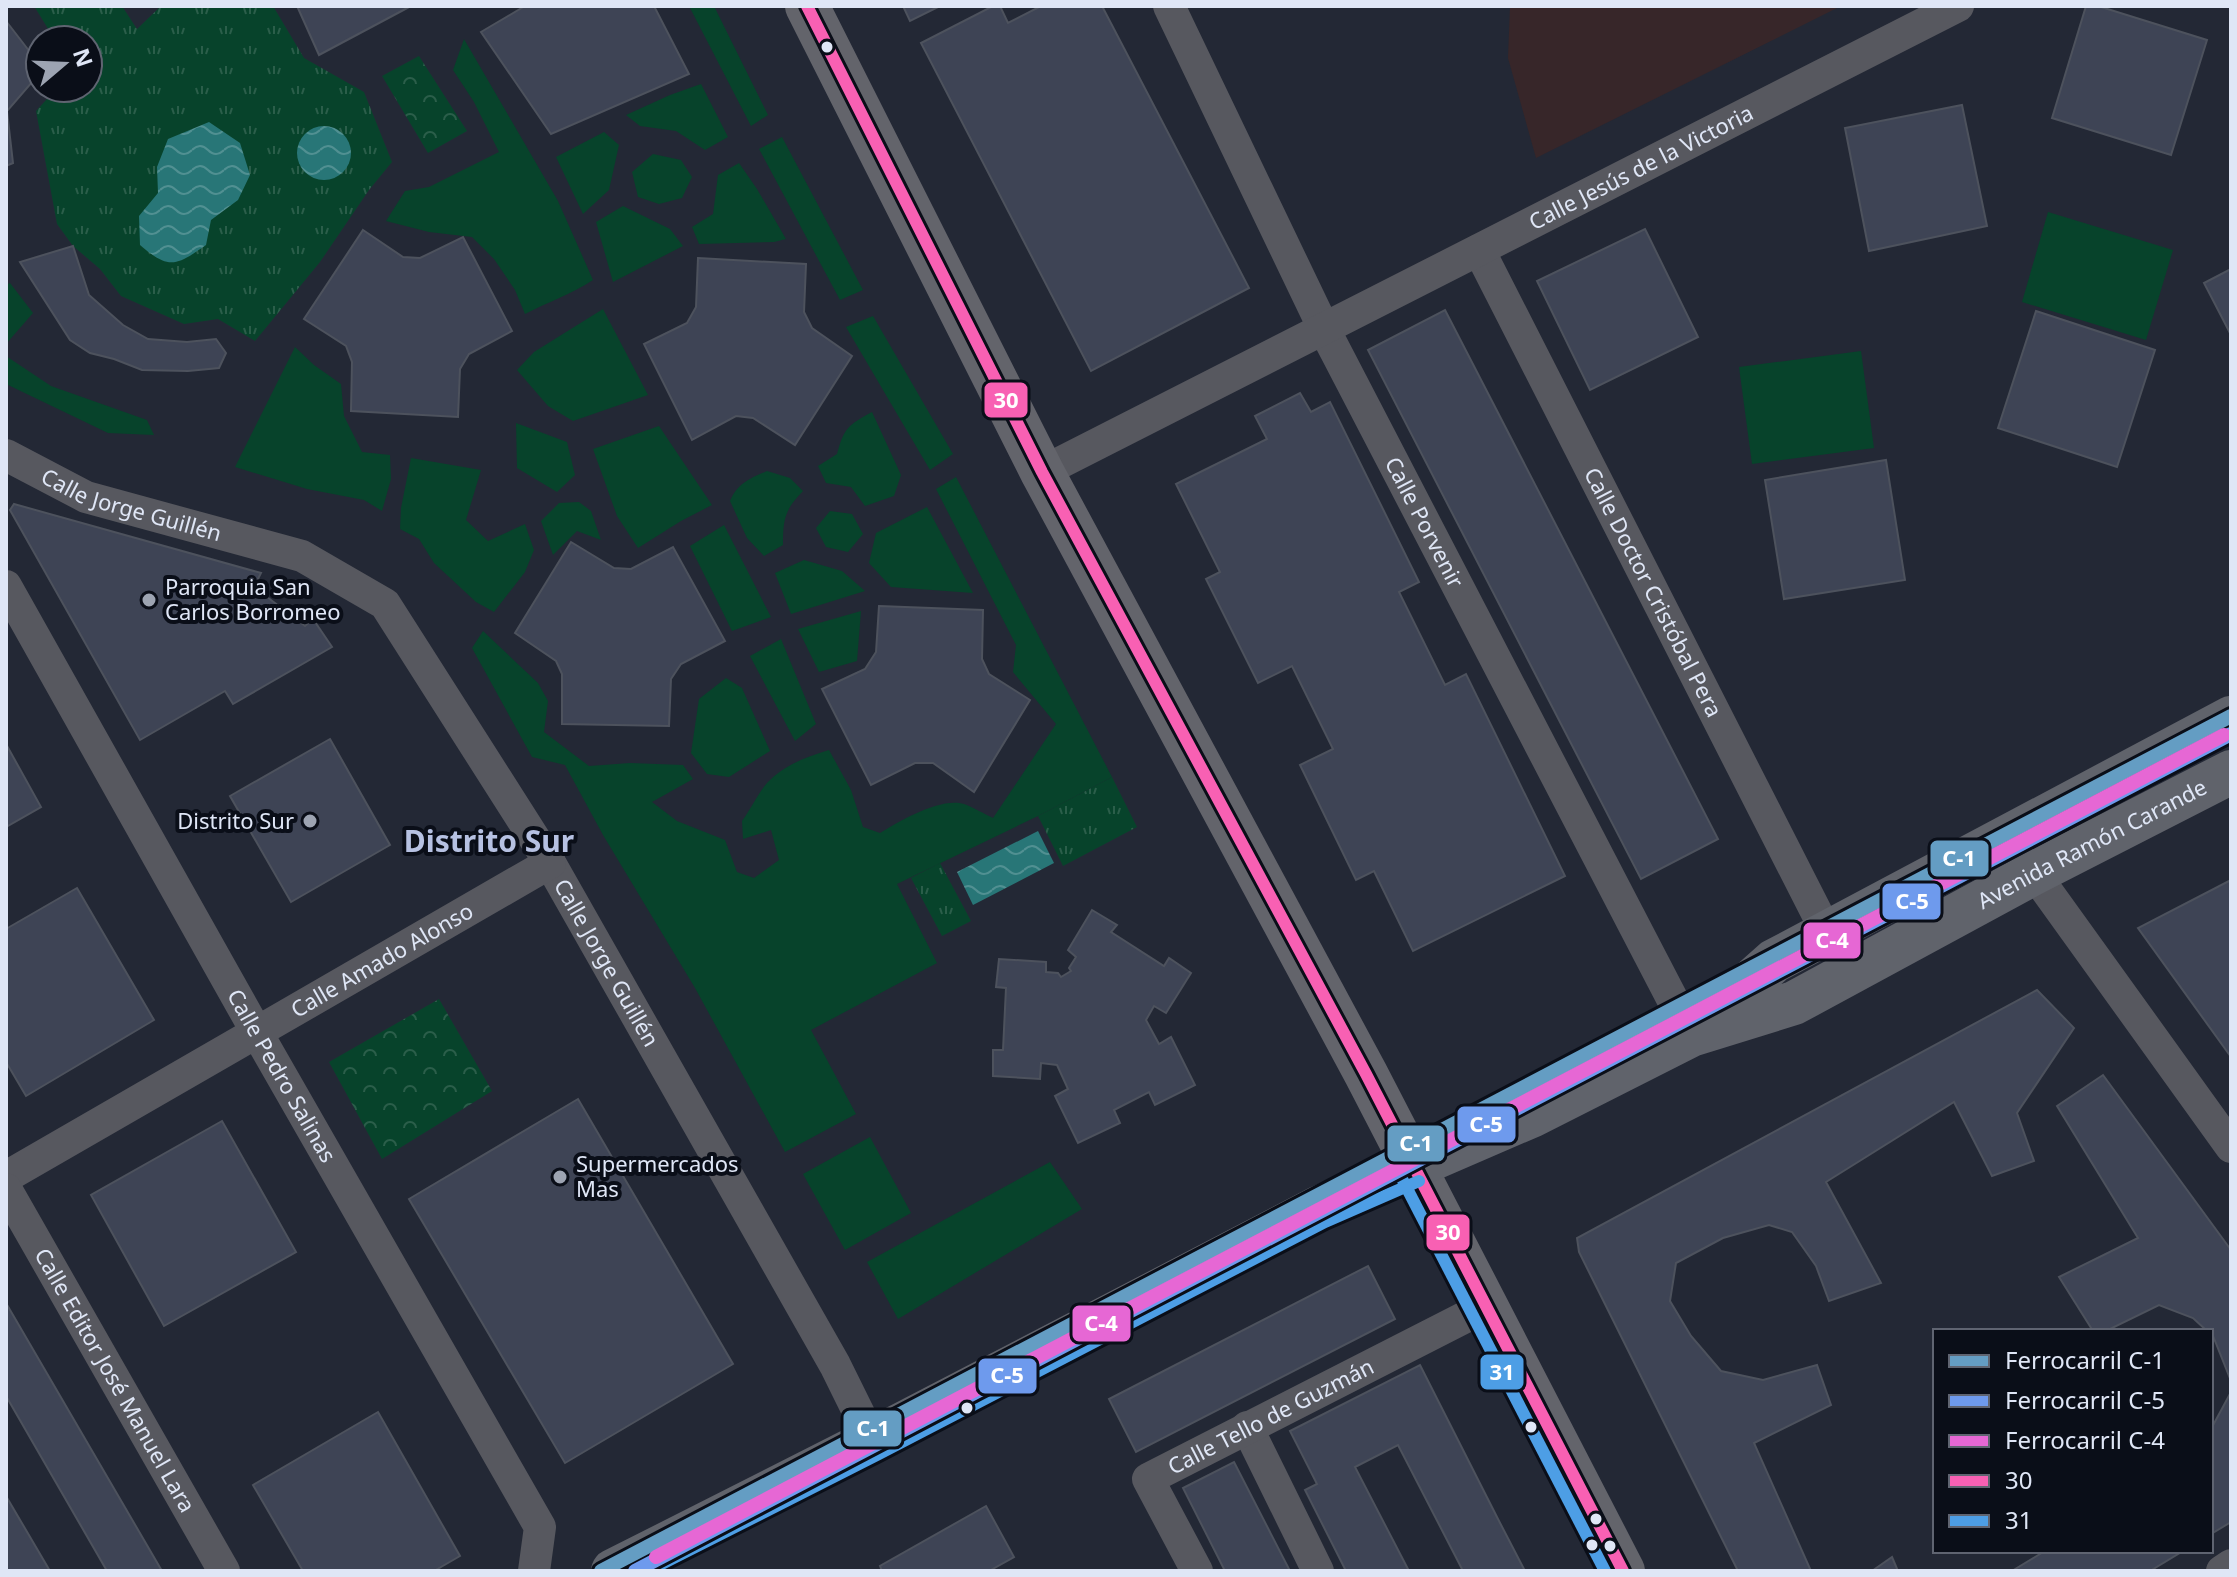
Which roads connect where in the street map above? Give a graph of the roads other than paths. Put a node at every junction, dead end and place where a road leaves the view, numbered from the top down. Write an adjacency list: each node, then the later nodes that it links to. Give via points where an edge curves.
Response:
1 (807, 6): 7 (street)
2 (1169, 6): 5 (street, Calle Porvenir)
3 (1958, 6): 4 (street, Calle Jesús de la Victoria)
4 (1479, 250): 5 (street, Calle Jesús de la Victoria); 13 (street, Calle Doctor Cristóbal Pera)
5 (1324, 329): 7 (street, Calle Jesús de la Victoria); 15 (street, Calle Porvenir)
6 (6, 455): 11 (street, Calle Jorge Guillén, via 86,497 302,556 385,604)
7 (1042, 472): 17 (street)
8 (6, 586): 14 (street, Calle Pedro Salinas)
9 (2231, 718): 13 (main road, Avenida Ramón Carande)
10 (2231, 772): 12 (main road, Avenida Ramón Carande)
11 (550, 863): 14 (street, Calle Amado Alonso); 22 (street, Calle Jorge Guillén, via 835,1365)
12 (2034, 873): 15 (main road, Avenida Ramón Carande, via 1794,1003); 16 (street)
13 (1827, 933): 15 (main road, Avenida Ramón Carande, via 1774,961)
14 (256, 1031): 18 (street, Calle Amado Alonso); 25 (street, Calle Pedro Salinas, via 540,1527)
15 (1691, 1035): 17 (main road, Avenida Ramón Carande, via 1531,1116)
16 (2231, 1147)
17 (1413, 1166): 20 (street); 22 (main road, Avenida Ramón Carande, via 1318,1208)
18 (6, 1177)
19 (6, 1189): 24 (street, Calle Editor José Manuel Lara)
20 (1485, 1307): 21 (street, Calle Tello de Guzmán); 29 (street)
21 (1247, 1427): 27 (street, Calle Tello de Guzmán, via 1148,1479); 28 (street)
22 (872, 1440): 26 (main road, Avenida Ramón Carande)
23 (2231, 1565): 30 (street)
24 (224, 1571)
25 (534, 1571)
26 (613, 1571)
27 (1197, 1571)
28 (1318, 1571)
29 (1623, 1571)
30 (2222, 1571)

